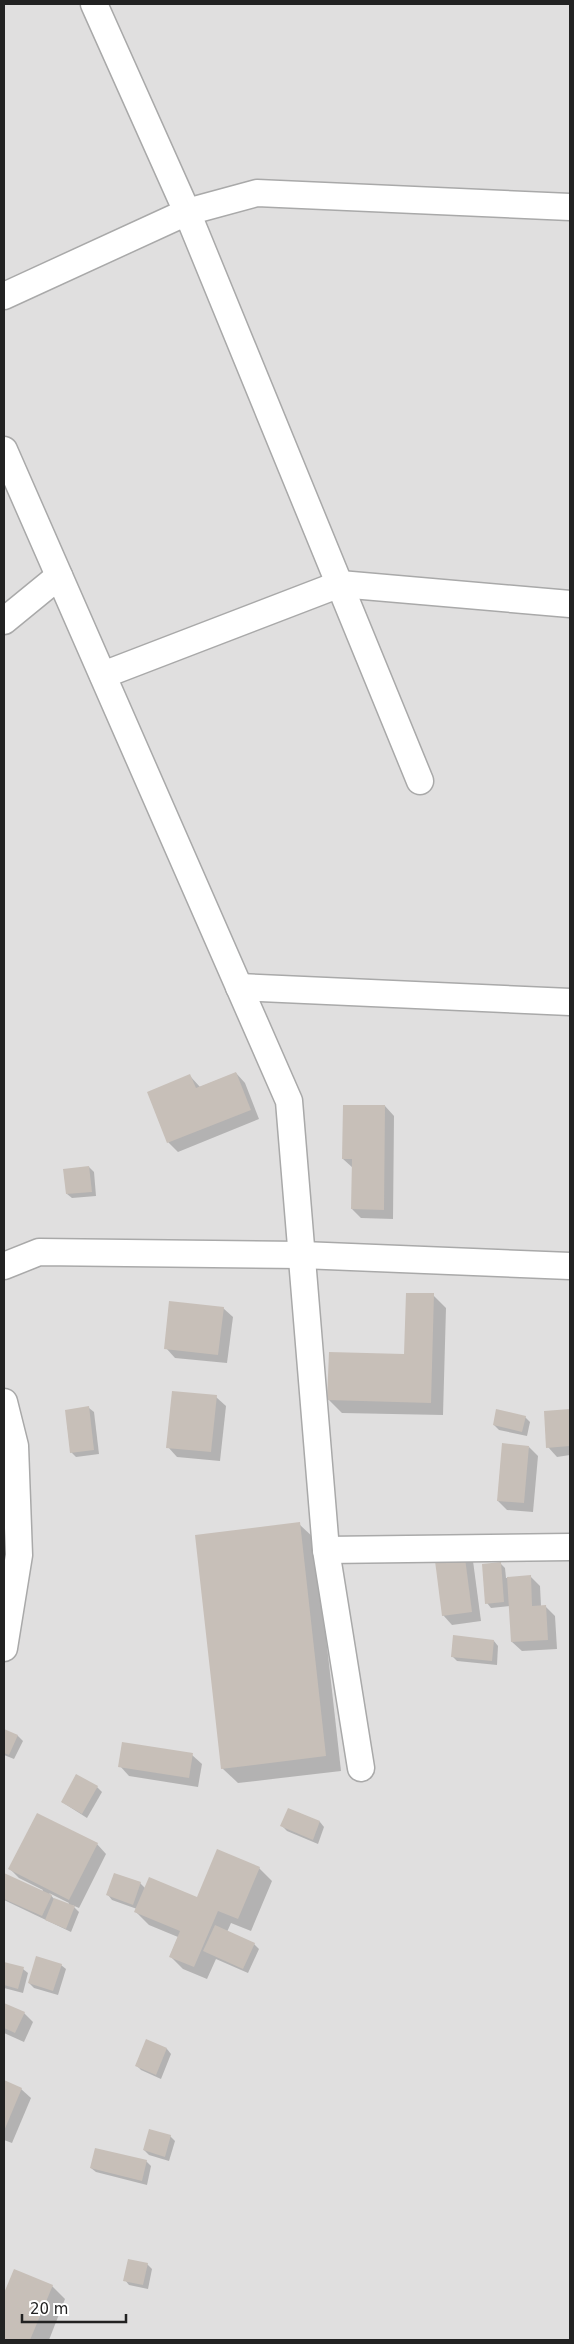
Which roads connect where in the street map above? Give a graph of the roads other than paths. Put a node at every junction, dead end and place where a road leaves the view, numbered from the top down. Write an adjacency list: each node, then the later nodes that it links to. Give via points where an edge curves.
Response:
1 (94, 4): 3 (street)
2 (570, 207): 3 (street, via 257,193)
3 (188, 212): 4 (street); 7 (street)
4 (4, 296)
5 (4, 450): 6 (street)
6 (59, 576): 9 (street); 10 (street)
7 (340, 584): 8 (street); 10 (street); 11 (street)
8 (570, 604)
9 (4, 621)
10 (103, 675): 12 (street)
11 (420, 781)
12 (240, 987): 13 (street); 14 (street, via 289,1101)
13 (570, 1002)
14 (302, 1255): 15 (street, via 39,1252); 16 (street); 19 (street)
15 (4, 1266)
16 (570, 1266)
17 (4, 1402): 20 (street, via 15,1446 20,1555)
18 (570, 1547): 19 (street)
19 (326, 1550): 21 (street)
20 (4, 1648)
21 (361, 1768)

